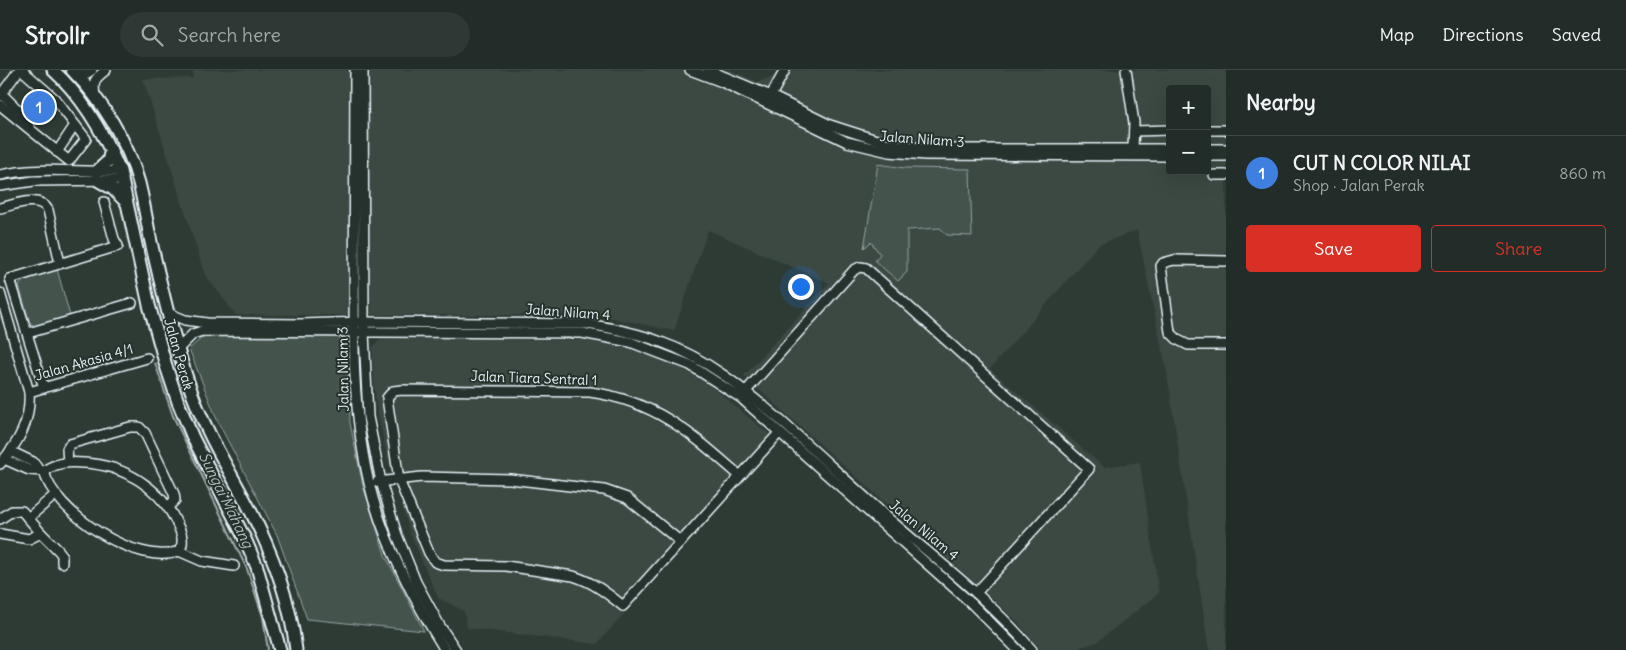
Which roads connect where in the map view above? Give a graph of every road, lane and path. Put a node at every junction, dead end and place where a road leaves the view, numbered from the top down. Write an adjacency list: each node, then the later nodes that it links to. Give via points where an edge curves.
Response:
1 (21, 70): 12 (street); 16 (street, via 54,99)
2 (53, 70): 27 (main road, Jalan Perak, via 71,87)
3 (92, 70): 11 (street, via 86,74)
4 (106, 70): 13 (street, via 94,82)
5 (355, 70): 47 (street, Jalan Nilam 3)
6 (363, 70): 47 (street, Jalan Nilam 3)
7 (690, 70): 14 (street, Jalan Nilam 3)
8 (708, 70): 14 (street, Jalan Nilam 3)
9 (785, 70): 14 (street)
10 (1126, 70): 21 (street)
11 (74, 71): 13 (main road, Jalan Perak)
12 (1, 95): 17 (street, via 28,120)
13 (95, 98): 22 (main road, Jalan Perak)
14 (769, 100): 23 (street, Jalan Nilam 3, via 886,143 927,149); 29 (street, Jalan Nilam 3, via 835,138 890,152)
15 (0, 105): 17 (street)
16 (75, 125): 28 (street); 28 (street, via 86,139 70,161)
17 (29, 128): 28 (street)
18 (1166, 130): 21 (street)
19 (1211, 130): 20 (street)
20 (1226, 130)
21 (1134, 131): 23 (street)
22 (119, 134): 32 (main road, via 128,167); 41 (main road, Jalan Perak, via 138,181)
23 (1134, 149): 24 (street, Jalan Nilam 3)
24 (1166, 149)
25 (1211, 149): 26 (street)
26 (1226, 149)
27 (111, 150): 32 (main road, Jalan Perak); 36 (main road)
28 (57, 152)
29 (1166, 156)
30 (1211, 156): 31 (street)
31 (1226, 156)
32 (123, 175): 36 (street); 39 (main road, Jalan Perak); 41 (main road, via 135,190 143,224)
33 (1214, 175): 34 (street)
34 (1226, 175)
35 (0, 176): 36 (street, via 29,170)
36 (98, 176): 37 (street); 39 (main road)
37 (0, 186)
38 (104, 202): 43 (street, via 118,246)
39 (126, 202): 78 (main road, Jalan Perak, via 149,304 178,402 257,567)
40 (0, 208): 43 (street, via 35,201 45,205)
41 (151, 241): 46 (main road, Jalan Perak)
42 (1226, 261): 49 (street, via 1174,260 1163,262 1161,266 1170,332 1188,345)
43 (60, 263): 48 (street, via 10,279)
44 (0, 293): 53 (street)
45 (132, 303): 48 (street)
46 (168, 313): 47 (street, Jalan Nilam 4, via 207,324); 50 (main road, Jalan Perak)
47 (360, 327): 50 (street, Jalan Nilam 4, via 202,331 193,334); 54 (street, Jalan Nilam 4, via 579,324 617,329 662,342 693,357 719,371); 55 (street, Jalan Nilam 4, via 582,333 630,342 690,364 741,398); 65 (street, Jalan Nilam 3, via 368,417); 66 (street, Jalan Nilam 3, via 355,397)
48 (28, 333): 52 (street)
49 (1226, 346)
50 (178, 349): 79 (main road, Jalan Perak, via 208,432 257,523 276,568 289,610)
51 (147, 358): 52 (street, Jalan Akasia 4/1)
52 (44, 388): 53 (street, Jalan Akasia 4/1)
53 (30, 392): 56 (street, via 28,418)
54 (746, 392): 77 (street, Jalan Nilam 4); 77 (street, via 854,270 866,268 1089,469)
55 (779, 433): 63 (street); 82 (street, Jalan Nilam 4, via 971,602)
56 (17, 439): 57 (street); 58 (street)
57 (5, 458): 58 (street); 60 (street)
58 (25, 458): 62 (street)
59 (68, 462): 62 (street, via 54,464); 68 (street, via 102,465 121,471 155,491); 68 (street, via 70,444 139,427 145,433 174,494 175,500)
60 (17, 464): 61 (street); 62 (street)
61 (0, 469)
62 (42, 471): 67 (street)
63 (740, 476): 64 (street, Jalan Tiara Sentral 1, via 669,418 619,398 590,392 397,390 389,395 387,402); 73 (street)
64 (399, 480): 65 (street); 73 (street, via 422,477 510,478 604,490 627,498); 73 (street, via 435,562 506,566 573,576 601,588 623,606)
65 (381, 482): 66 (street); 81 (street, Jalan Nilam 3, via 416,582)
66 (369, 483): 80 (street, Jalan Nilam 3, via 410,591)
67 (55, 495): 69 (street); 74 (street, via 92,529 110,540 148,552 170,554)
68 (168, 507): 74 (street, via 183,538)
69 (28, 518): 70 (street, via 22,511 15,510); 71 (street)
70 (0, 520)
71 (41, 533): 72 (street, via 29,539); 75 (street, via 60,551)
72 (0, 534)
73 (681, 542)
74 (179, 551): 76 (street, via 202,561)
75 (62, 564)
76 (234, 566)
77 (976, 593): 83 (street, Jalan Nilam 4)
78 (280, 650)
79 (296, 650)
80 (445, 650)
81 (456, 650)
82 (1018, 650)
83 (1032, 650)

